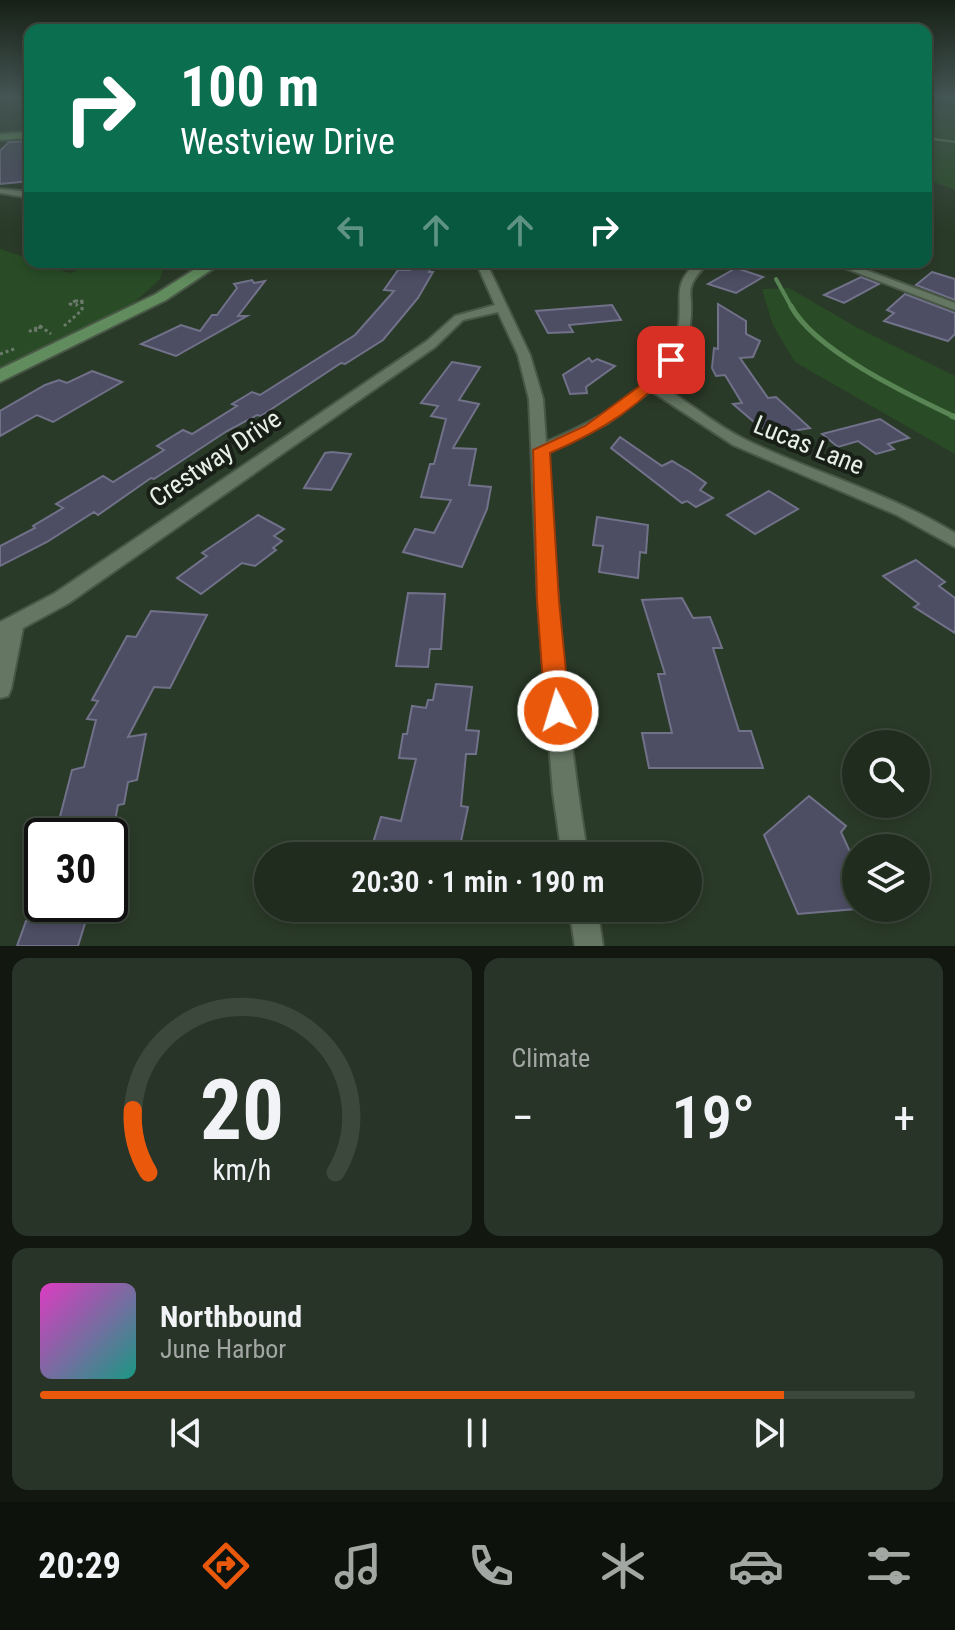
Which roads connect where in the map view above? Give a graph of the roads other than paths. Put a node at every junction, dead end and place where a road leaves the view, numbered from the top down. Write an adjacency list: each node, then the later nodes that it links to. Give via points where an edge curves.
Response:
1 (0, 191): 2 (street)
2 (24, 194)
3 (207, 268): 9 (street, via 161,297)
4 (484, 268): 7 (street)
5 (695, 268): 10 (street, via 684,283 683,333 671,360)
6 (850, 268): 8 (street)
7 (503, 307): 11 (street, via 536,399); 13 (street, Crestway Drive, via 459,318 418,353 62,598)
8 (955, 307)
9 (0, 376)
10 (650, 385): 11 (street, via 591,429); 12 (street, Lucas Lane, via 736,441 877,498)
11 (541, 450): 15 (street, via 549,616)
12 (955, 541)
13 (6, 629): 14 (street, Crestway Drive)
14 (0, 689)
15 (573, 842)
16 (585, 922): 17 (street)
17 (589, 946)

